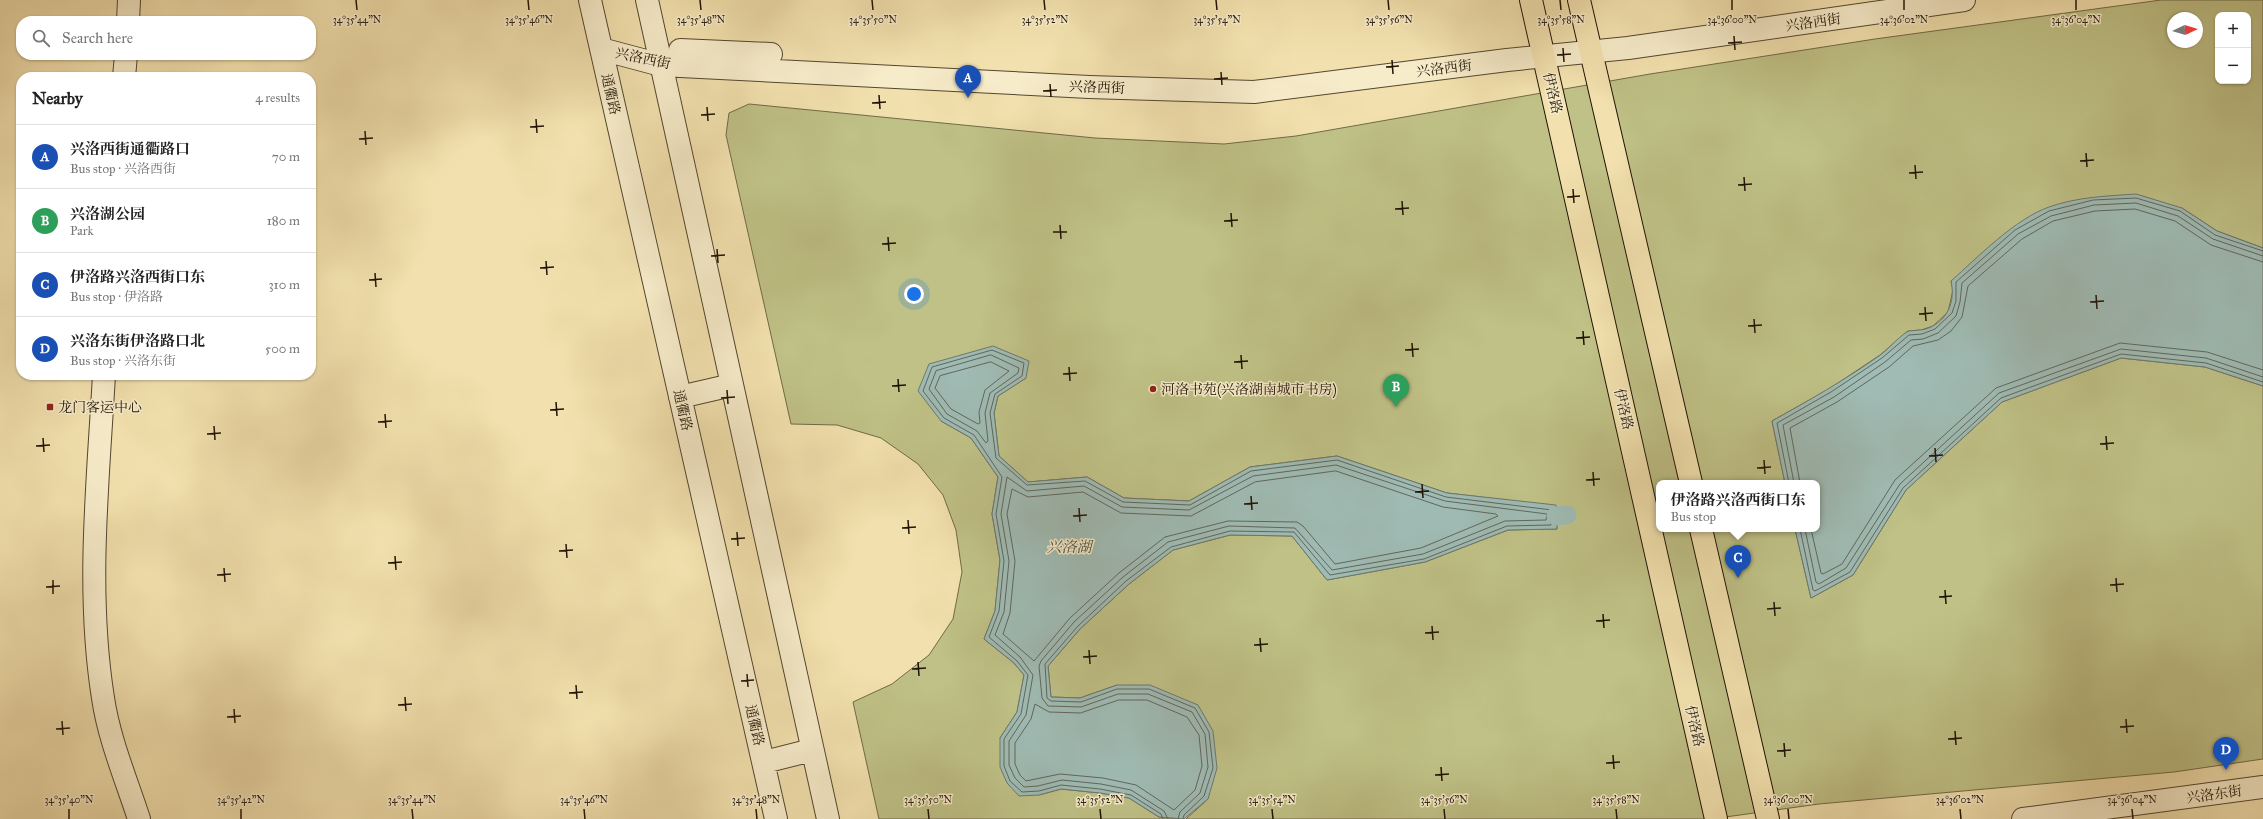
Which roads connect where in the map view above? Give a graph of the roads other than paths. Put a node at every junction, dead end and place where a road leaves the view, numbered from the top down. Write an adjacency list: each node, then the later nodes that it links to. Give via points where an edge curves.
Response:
1 (129, 0): 8 (street)
2 (590, 0): 10 (street, 通衢路)
3 (647, 0): 12 (street)
4 (1531, 0): 11 (main road, 伊洛路)
5 (1579, 0): 9 (main road)
6 (1856, 0): 9 (street, 兴洛西街)
7 (1964, 0): 9 (street, 兴洛西街)
8 (128, 16)
9 (1589, 45): 11 (street, 兴洛西街); 18 (main road)
10 (601, 48): 12 (street, 兴洛西街); 17 (street, 通衢路)
11 (1543, 50): 12 (street, 兴洛西街, via 1253,77); 27 (main road, 伊洛路)
12 (660, 57): 16 (street)
13 (126, 60): 14 (street)
14 (124, 72)
15 (104, 380): 24 (street, via 94,564 96,639 103,699 116,750)
16 (732, 385): 17 (street); 20 (street)
17 (680, 397): 21 (street, 通衢路)
18 (1690, 480)
19 (1702, 532): 28 (main road)
20 (812, 750): 21 (street); 26 (street)
21 (764, 762): 25 (street, 通衢路)
22 (2263, 787): 29 (street, 兴洛东街)
23 (2263, 801): 30 (street, 兴洛东街)
24 (139, 819)
25 (776, 819)
26 (828, 819)
27 (1716, 819)
28 (1768, 819)
29 (2023, 819)
30 (2132, 819)

